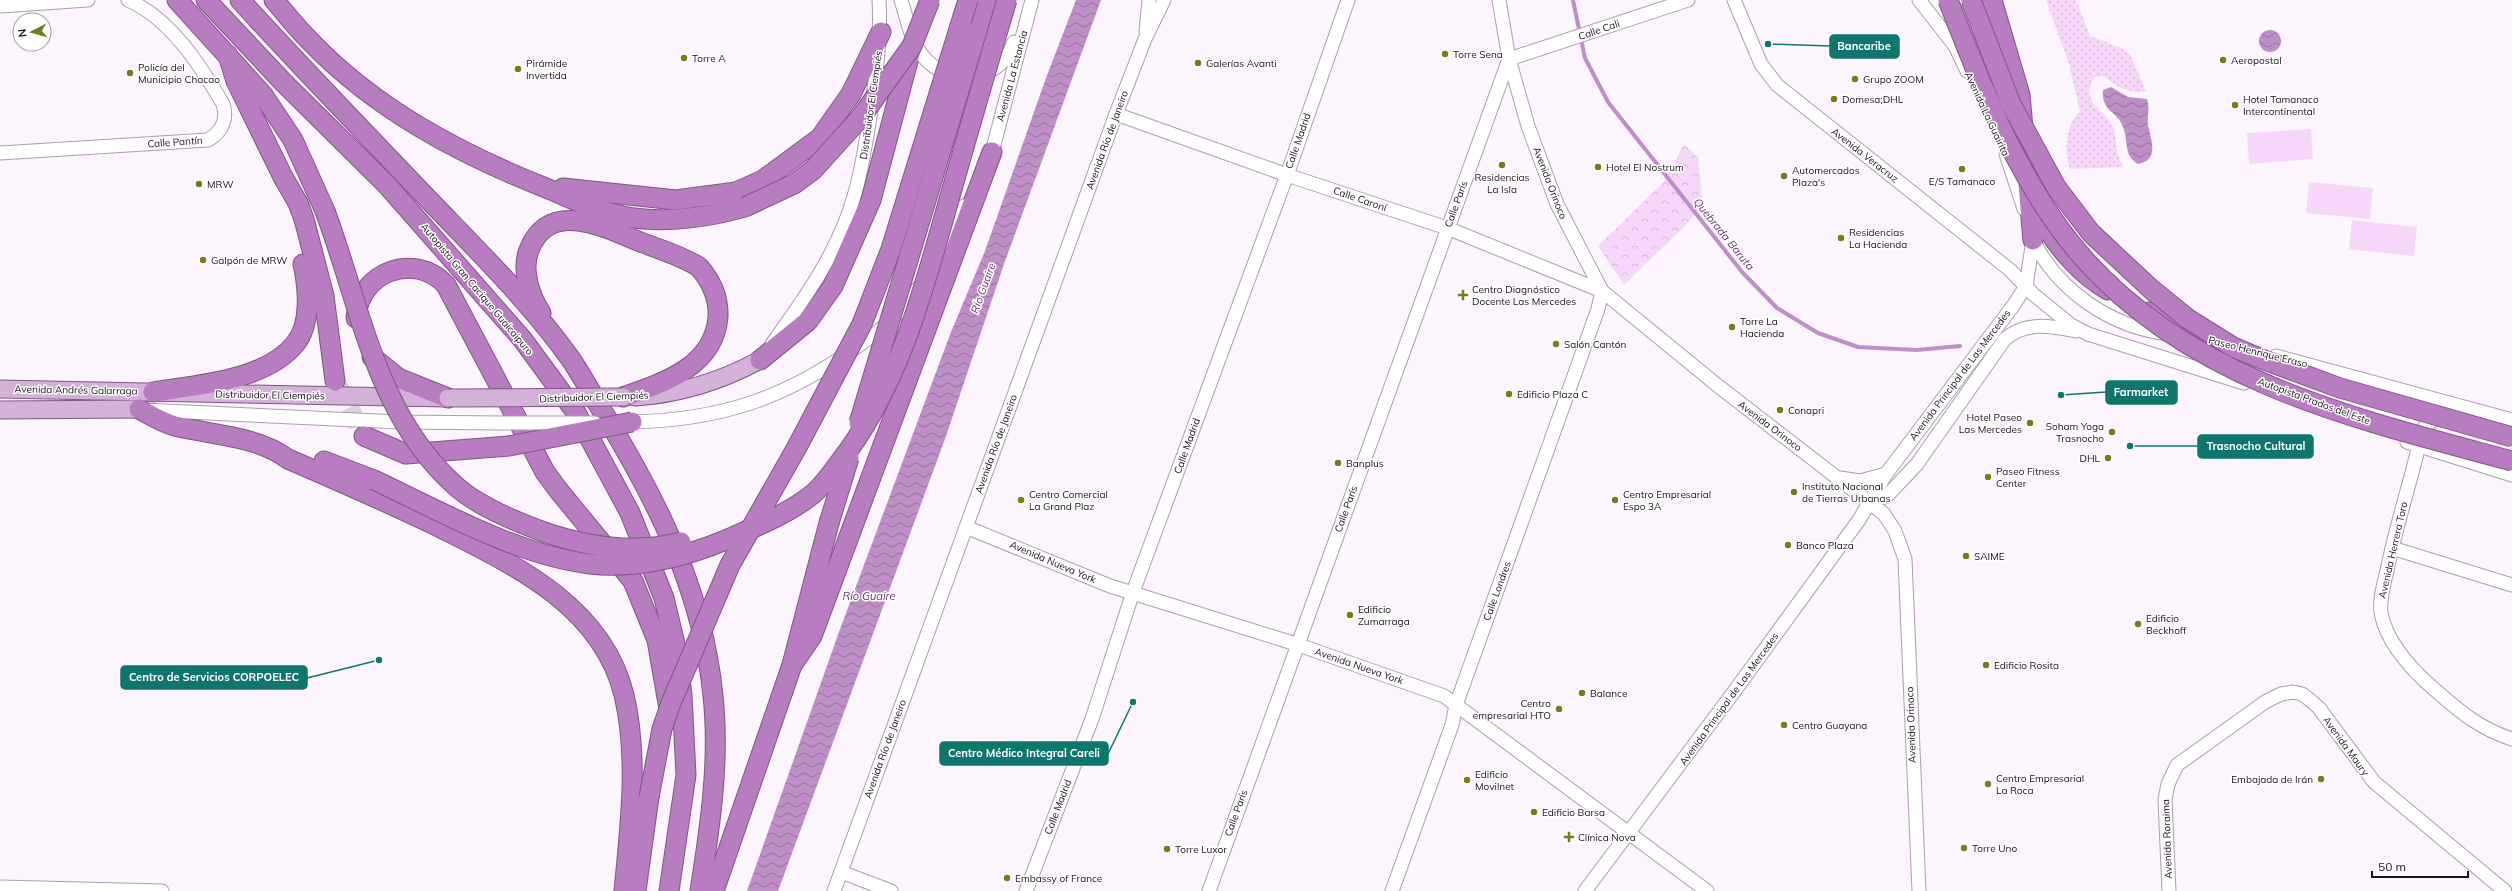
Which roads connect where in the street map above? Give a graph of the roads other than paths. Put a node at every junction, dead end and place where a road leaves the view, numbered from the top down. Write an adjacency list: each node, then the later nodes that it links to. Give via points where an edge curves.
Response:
1 (88, 0): 24 (street)
2 (128, 0): 33 (street, Calle Pantín, via 147,8 190,53 223,104 225,111 220,131 208,140)
3 (177, 0): 28 (highway)
4 (206, 0): 84 (highway, Autopista Gran Cacique Guaicaipuro, via 284,84 386,185 523,340 575,411 630,513 664,598 675,644 682,695 686,775)
5 (240, 0): 43 (highway, via 500,273)
6 (274, 0): 36 (highway, via 310,41 348,76 393,110 487,164)
7 (879, 0): 25 (street, Distribuidor El Ciempiés)
8 (901, 0): 13 (street, via 917,50 934,68 965,78 978,77 996,69 1008,58)
9 (930, 0): 27 (highway, bridge)
10 (968, 0): 82 (highway, bridge, via 891,249 862,324 730,565 671,703 662,730 649,797)
11 (986, 0): 72 (highway, bridge, via 829,524)
12 (1007, 0): 65 (highway, bridge, via 914,321 882,398 861,433)
13 (1032, 0): 31 (street, Avenida La Estancia)
14 (1149, 0): 26 (street)
15 (1164, 0): 26 (street, Avenida Río de Janeiro)
16 (1348, 0): 34 (street, Calle Madrid)
17 (1500, 0): 29 (street, Avenida Orinoco)
18 (1688, 0): 29 (street, Calle Cali)
19 (1734, 0): 39 (street, Avenida Veracruz, via 1761,64 1777,85 2010,270)
20 (1919, 0): 38 (street, Avenida La Guairita, via 1955,46 1973,82 2010,162)
21 (1948, 0): 61 (highway, Autopista Prados del Este, bridge, via 1986,97 2014,154 2065,235 2085,260 2126,300 2177,339 2272,388 2391,429)
22 (1971, 0): 58 (highway, bridge, via 2011,104 2056,187 2091,233 2151,289 2188,319 2233,347 2340,388)
23 (1994, 4): 32 (highway, via 2020,95)
24 (0, 6)
25 (881, 32): 36 (highway, via 851,94 820,138 763,180 736,192 676,200); 44 (street, Distribuidor El Ciempiés, via 866,148 855,194 839,237 822,270)
26 (1145, 39): 30 (street, Avenida Río de Janeiro)
27 (912, 46): 36 (highway, bridge, via 861,116 813,170 794,184 745,207 688,218 634,218 608,213); 44 (highway, via 871,200 833,286 808,321)
28 (228, 55): 35 (highway, via 236,81); 65 (highway, bridge, via 263,95 293,140 343,257 360,322 392,404 430,459 459,489 524,525 559,537 628,549 666,546 701,537 779,504)
29 (1509, 59): 37 (street, Calle París); 40 (street, Avenida Orinoco, via 1528,126 1557,204)
30 (1116, 114): 34 (street, Calle Caroní); 67 (street, Avenida Río de Janeiro)
31 (992, 152): 55 (street, Distribuidor El Ciempiés, via 910,302 896,318 875,334 822,372 794,387 752,403 703,416 669,421); 72 (highway, via 812,636)
32 (2024, 152): 38 (highway); 42 (highway, via 2044,219 2055,239 2084,273 2100,286 2152,314)
33 (0, 153)
34 (1287, 175): 37 (street, Calle Caroní); 70 (street, Calle Madrid)
35 (282, 177): 45 (highway, via 298,203 308,235 324,296); 48 (highway, via 308,289 307,307 296,343 282,357 248,373 218,381)
36 (538, 185)
37 (1447, 228): 40 (street, Calle Caroní); 71 (street, Calle París)
38 (2033, 240): 39 (street, Avenida Principal de Las Mercedes); 42 (street, Paseo Henrique Eraso, via 2053,273 2076,295 2099,311 2155,332)
39 (2026, 286): 41 (street, via 2056,315); 62 (street, Avenida Principal de Las Mercedes)
40 (1602, 291): 64 (street, Avenida Orinoco, via 1717,385); 73 (street, Calle Londres, via 1598,309)
41 (2088, 334): 47 (street); 66 (street, Avenida Principal de Las Mercedes, via 2033,326 2015,331 2006,339 1917,464 1887,496)
42 (2211, 340): 51 (street, Paseo Henrique Eraso)
43 (570, 358): 49 (highway, via 538,309 528,280 528,252 545,229 562,221 590,221 699,267 710,281 717,298 718,320 711,344 696,363 683,371 662,383); 85 (highway, via 634,463 663,518 678,553 705,650 713,696 716,751)
44 (760, 360): 49 (main road, Distribuidor El Ciempiés, via 731,375 692,389)
45 (336, 381)
46 (0, 389): 48 (main road, Avenida Andrés Galarraga)
47 (2265, 391): 51 (street, via 2288,391 2417,429); 59 (street, via 2322,414)
48 (152, 392): 50 (main road, Distribuidor El Ciempiés)
49 (623, 397): 50 (main road, Distribuidor El Ciempiés, bridge)
50 (448, 398): 83 (highway, via 392,374 376,362 361,342 356,321 360,300 372,282 387,272 404,268 418,269 435,276 446,285 545,472 634,581 657,640 673,731 669,822)
51 (2432, 398): 54 (street, Paseo Henrique Eraso)
52 (139, 409): 53 (main road, Avenida Andrés Galarraga); 55 (street, Distribuidor El Ciempiés, bridge, via 399,422); 60 (highway, via 173,425 219,434)
53 (0, 410)
54 (2512, 420)
55 (632, 422): 57 (highway, bridge, via 509,446 406,454)
56 (2512, 428): 59 (street, Avenida Herrera Toro, via 2454,414 2442,414 2425,426)
57 (364, 436)
58 (2512, 437)
59 (2419, 446): 63 (street); 68 (street, Avenida Herrera Toro)
60 (277, 451): 65 (highway, bridge, via 293,449 374,480 516,544 590,564 632,564 672,558 708,548 783,513); 81 (highway, via 288,459 371,494 498,557 549,588 576,611 607,655 623,694 630,730 630,796)
61 (2512, 461)
62 (1886, 474): 64 (street, via 1860,481); 66 (street, Avenida Principal de Las Mercedes)
63 (2512, 475)
64 (1840, 478): 66 (street, Avenida Orinoco)
65 (813, 494)
66 (1868, 502): 76 (street, Avenida Principal de Las Mercedes, via 1860,520); 94 (street, Avenida Orinoco, via 1884,514 1895,531 1905,559)
67 (966, 527): 70 (street, Avenida Nueva York, via 1110,586); 77 (street, Avenida Río de Janeiro)
68 (2392, 548): 69 (street); 74 (street, Avenida Herrera Toro, via 2380,602 2382,615 2398,650 2412,669 2464,715 2480,726)
69 (2512, 585)
70 (1133, 592): 71 (street, Avenida Nueva York); 89 (street, Calle Madrid, via 1092,719)
71 (1296, 644): 73 (street, Avenida Nueva York, via 1444,696); 90 (street, Calle París)
72 (792, 665): 86 (highway)
73 (1456, 705): 76 (street, Avenida Nueva York); 91 (street, Calle Londres, via 1452,725)
74 (2512, 739)
75 (2177, 766): 95 (street, Avenida Roraima, via 2168,784 2165,800); 96 (street, Avenida Maury, via 2265,702 2281,694 2302,694 2319,708 2374,782)
76 (1628, 832): 92 (street, Avenida Principal de Las Mercedes); 93 (street, Avenida Nueva York)
77 (841, 872): 87 (street, Avenida Río de Janeiro); 88 (street)
78 (0, 887): 79 (street)
79 (156, 891): 80 (street)
80 (162, 891)
81 (624, 891)
82 (636, 891)
83 (658, 891)
84 (670, 891)
85 (700, 891)
86 (714, 891)
87 (834, 891)
88 (891, 891)
89 (1026, 891)
90 (1209, 891)
91 (1392, 891)
92 (1585, 891)
93 (1707, 891)
94 (1919, 891)
95 (2169, 891)
96 (2505, 891)

